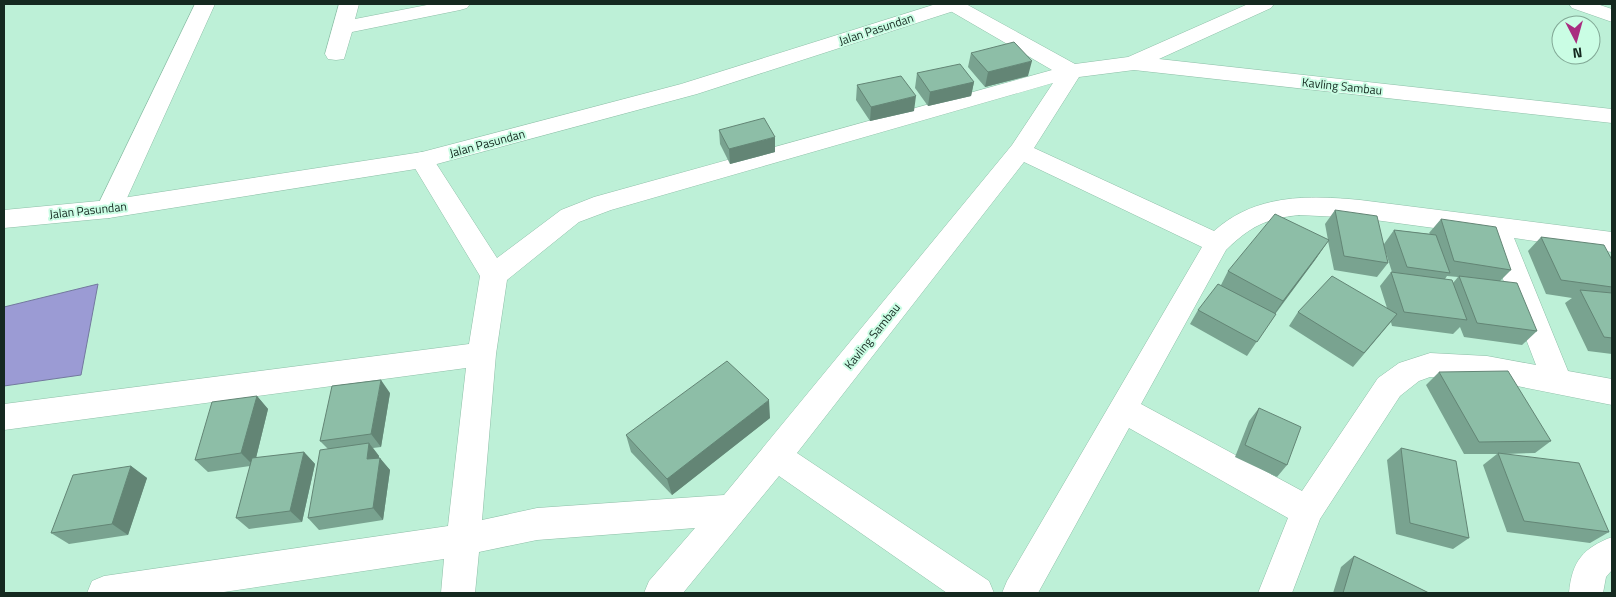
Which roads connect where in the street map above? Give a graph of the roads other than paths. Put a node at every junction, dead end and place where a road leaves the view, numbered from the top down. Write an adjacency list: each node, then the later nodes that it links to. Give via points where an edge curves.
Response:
1 (205, 4): 15 (street)
2 (349, 4): 8 (street)
3 (460, 4): 8 (street)
4 (955, 4): 11 (street); 14 (street, Jalan Pasundan, via 689,89)
5 (1264, 4): 10 (street)
6 (1579, 4): 7 (street)
7 (1612, 16)
8 (343, 28): 9 (street)
9 (336, 54)
10 (1134, 63): 11 (street, Kavling Sambau); 12 (street, Kavling Sambau)
11 (1072, 71): 13 (street, Kavling Sambau); 20 (street, via 594,206 564,220)
12 (1612, 116)
13 (1020, 152): 19 (street); 26 (street, Kavling Sambau)
14 (422, 160): 15 (street, Jalan Pasundan); 20 (street)
15 (109, 209): 16 (street, Jalan Pasundan)
16 (4, 219)
17 (1496, 226): 18 (street); 19 (street, via 1369,210 1282,208 1259,213 1239,223); 22 (street)
18 (1612, 242)
19 (1217, 243): 24 (street)
20 (494, 275): 21 (street)
21 (482, 354): 25 (street); 29 (street)
22 (1558, 383): 23 (street); 28 (street, via 1457,365 1430,365 1409,372 1389,386)
23 (1612, 392)
24 (1124, 410): 28 (street); 35 (street)
25 (4, 417)
26 (775, 456): 27 (street, Kavling Sambau); 34 (street)
27 (732, 510): 29 (street, via 537,524); 33 (street, Kavling Sambau)
28 (1307, 511): 36 (street)
29 (463, 540): 31 (street); 32 (street)
30 (1612, 553): 37 (street, via 1598,559 1592,567)
31 (104, 593)
32 (458, 593)
33 (661, 593)
34 (977, 593)
35 (1019, 593)
36 (1275, 593)
37 (1586, 593)

